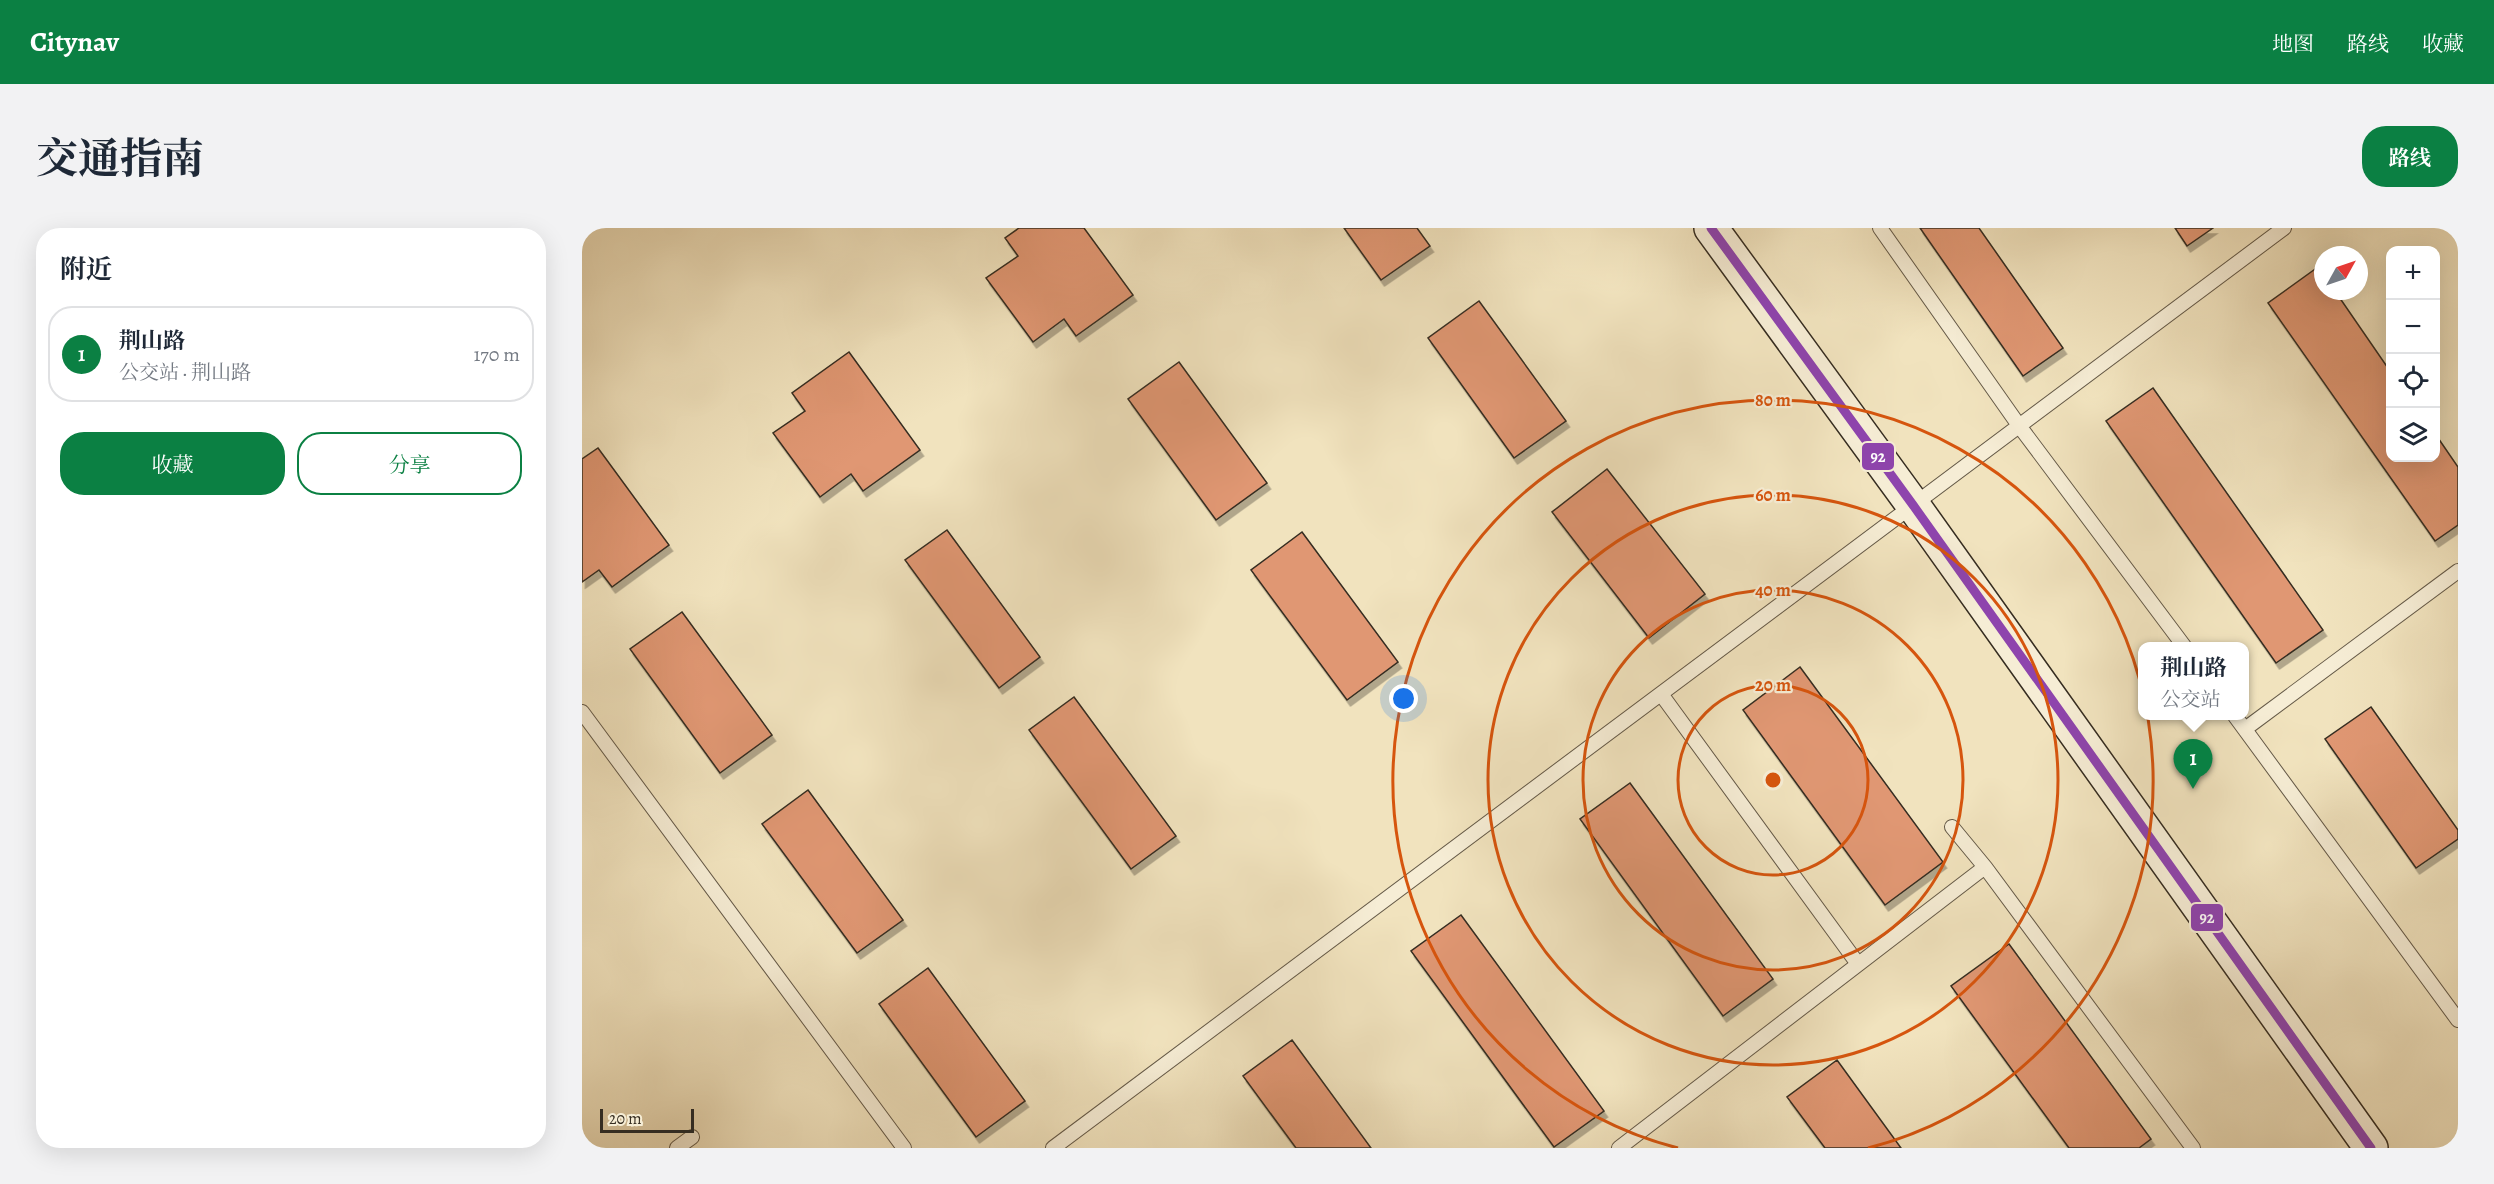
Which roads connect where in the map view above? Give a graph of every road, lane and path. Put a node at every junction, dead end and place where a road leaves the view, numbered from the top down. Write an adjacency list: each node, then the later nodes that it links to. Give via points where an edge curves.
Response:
1 (1711, 228): 5 (street)
2 (1880, 228): 4 (lane)
3 (2284, 228): 4 (lane)
4 (2020, 427): 5 (lane); 7 (lane)
5 (1914, 506): 8 (lane); 22 (street)
6 (2458, 571): 11 (lane)
7 (2181, 642)
8 (1661, 694): 14 (lane); 20 (lane)
9 (582, 712): 19 (lane)
10 (2238, 720): 11 (lane)
11 (2245, 729): 15 (lane)
12 (1952, 827): 13 (lane)
13 (1985, 867): 14 (lane); 17 (lane)
14 (1858, 964): 21 (lane)
15 (2458, 1020)
16 (692, 1137): 18 (lane)
17 (2190, 1147)
18 (677, 1148)
19 (904, 1148)
20 (1053, 1148)
21 (1619, 1148)
22 (2371, 1148)

